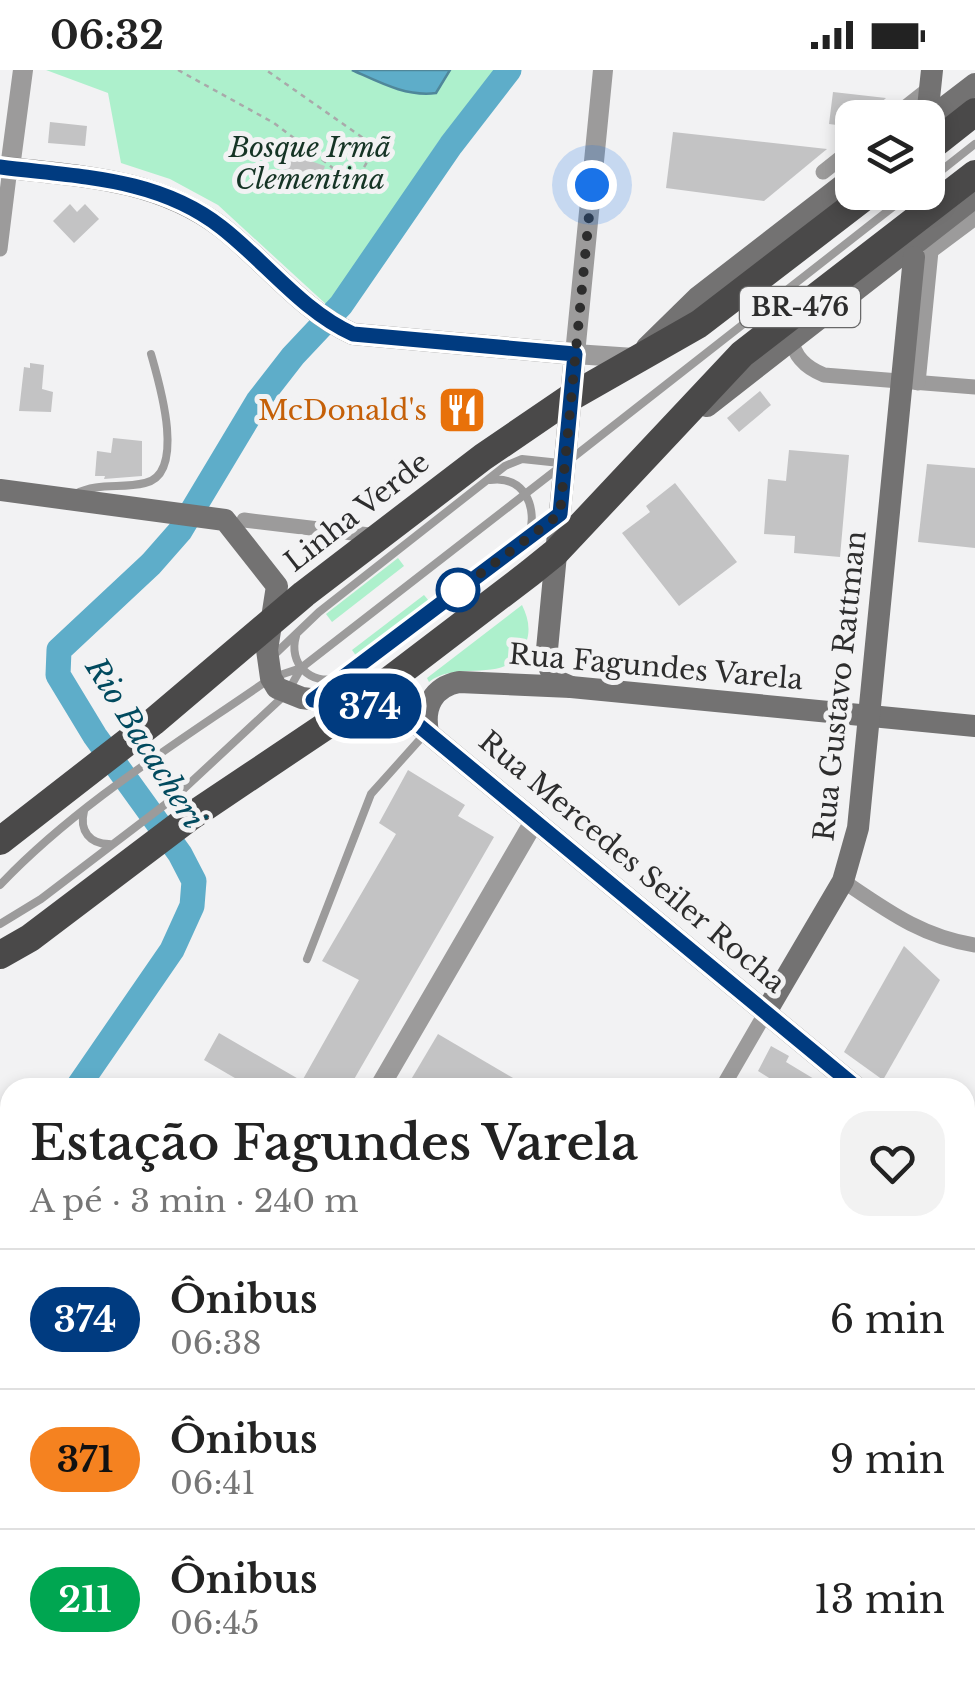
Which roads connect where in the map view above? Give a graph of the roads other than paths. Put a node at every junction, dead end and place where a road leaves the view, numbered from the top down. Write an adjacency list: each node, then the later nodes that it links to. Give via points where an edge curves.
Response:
1 (23, 70): 9 (street)
2 (603, 70): 23 (street)
3 (975, 84): 4 (main road)
4 (929, 97)
5 (975, 112): 6 (highway)
6 (945, 135)
7 (975, 144): 10 (lane)
8 (835, 162): 11 (street)
9 (5, 167): 18 (street); 23 (main road, via 166,194 220,227 316,311 353,334)
10 (945, 168)
11 (823, 172)
12 (975, 174): 28 (highway, BR-476, via 757,340)
13 (835, 191): 24 (main road, via 697,298)
14 (975, 197): 21 (main road)
15 (848, 210): 24 (highway, Linha Verde / BR-476, via 712,315)
16 (889, 210): 29 (lane)
17 (975, 218): 25 (street, via 931,252)
18 (2, 224): 19 (street)
19 (0, 248)
20 (914, 257): 25 (main road, Rua Gustavo Rattman)
21 (791, 338): 25 (street, via 797,356 824,375); 28 (main road)
22 (150, 354): 33 (lane, via 168,461 147,483 92,486)
23 (575, 354): 24 (street); 27 (main road)
24 (634, 358): 27 (highway, Linha Verde / BR-476)
25 (910, 382): 26 (street); 46 (main road, Rua Gustavo Rattman)
26 (975, 386)
27 (571, 397): 29 (main road); 36 (highway, Linha Verde / BR-476)
28 (642, 458): 38 (highway, BR-476)
29 (565, 463): 30 (lane, via 522,459); 32 (lane); 34 (main road)
30 (486, 481): 32 (lane, via 508,480); 39 (lane)
31 (0, 490): 33 (main road)
32 (526, 494): 37 (lane, via 534,514); 40 (lane)
33 (67, 498): 39 (main road, via 218,517 274,579)
34 (560, 514): 37 (lane); 38 (main road)
35 (244, 520): 36 (street)
36 (378, 536): 39 (highway, Linha Verde / BR-476)
37 (529, 536): 41 (lane)
38 (556, 552): 43 (main road, via 547,667); 45 (highway, BR-476)
39 (286, 624): 40 (lane); 42 (main road); 49 (highway, Linha Verde / BR-476, via 132,739)
40 (301, 668): 41 (lane, via 313,678); 42 (lane); 42 (lane)
41 (342, 677): 44 (lane)
42 (275, 678): 44 (main road, Rua Mercedes Seiler Rocha); 49 (lane, via 149,762); 50 (lane)
43 (571, 687): 46 (main road, Rua Fagundes Varela); 48 (main road, Rua Fagundes Varela, via 449,684 427,709)
44 (313, 700): 45 (main road, Rua Mercedes Seiler Rocha)
45 (358, 705): 48 (main road, Rua Mercedes Seiler Rocha, via 393,712); 50 (highway, BR-476)
46 (869, 716): 47 (main road, Rua Fagundes Varela); 56 (main road, Rua Gustavo Rattman, via 858,828)
47 (975, 726)
48 (428, 732): 52 (main road, Rua Mercedes Seiler Rocha); 61 (lane, via 371,794)
49 (92, 787): 51 (lane); 53 (highway, Linha Verde / BR-476)
50 (183, 807): 55 (highway, BR-476)
51 (84, 812): 54 (lane, via 88,837); 57 (lane)
52 (535, 820): 62 (main road, Rua Mercedes Seiler Rocha); 63 (street)
53 (0, 841)
54 (114, 843): 55 (lane); 58 (lane)
55 (134, 844): 60 (highway, BR-476)
56 (842, 880): 59 (street, via 915,929); 62 (main road, Rua Gustavo Rattman)
57 (0, 884)
58 (0, 924)
59 (975, 945)
60 (0, 958)
61 (307, 959)
62 (766, 1012): 64 (street, Rua Gustavo Rattman); 65 (main road, Rua Mercedes Seiler Rocha)
63 (385, 1078)
64 (728, 1078)
65 (844, 1078)

